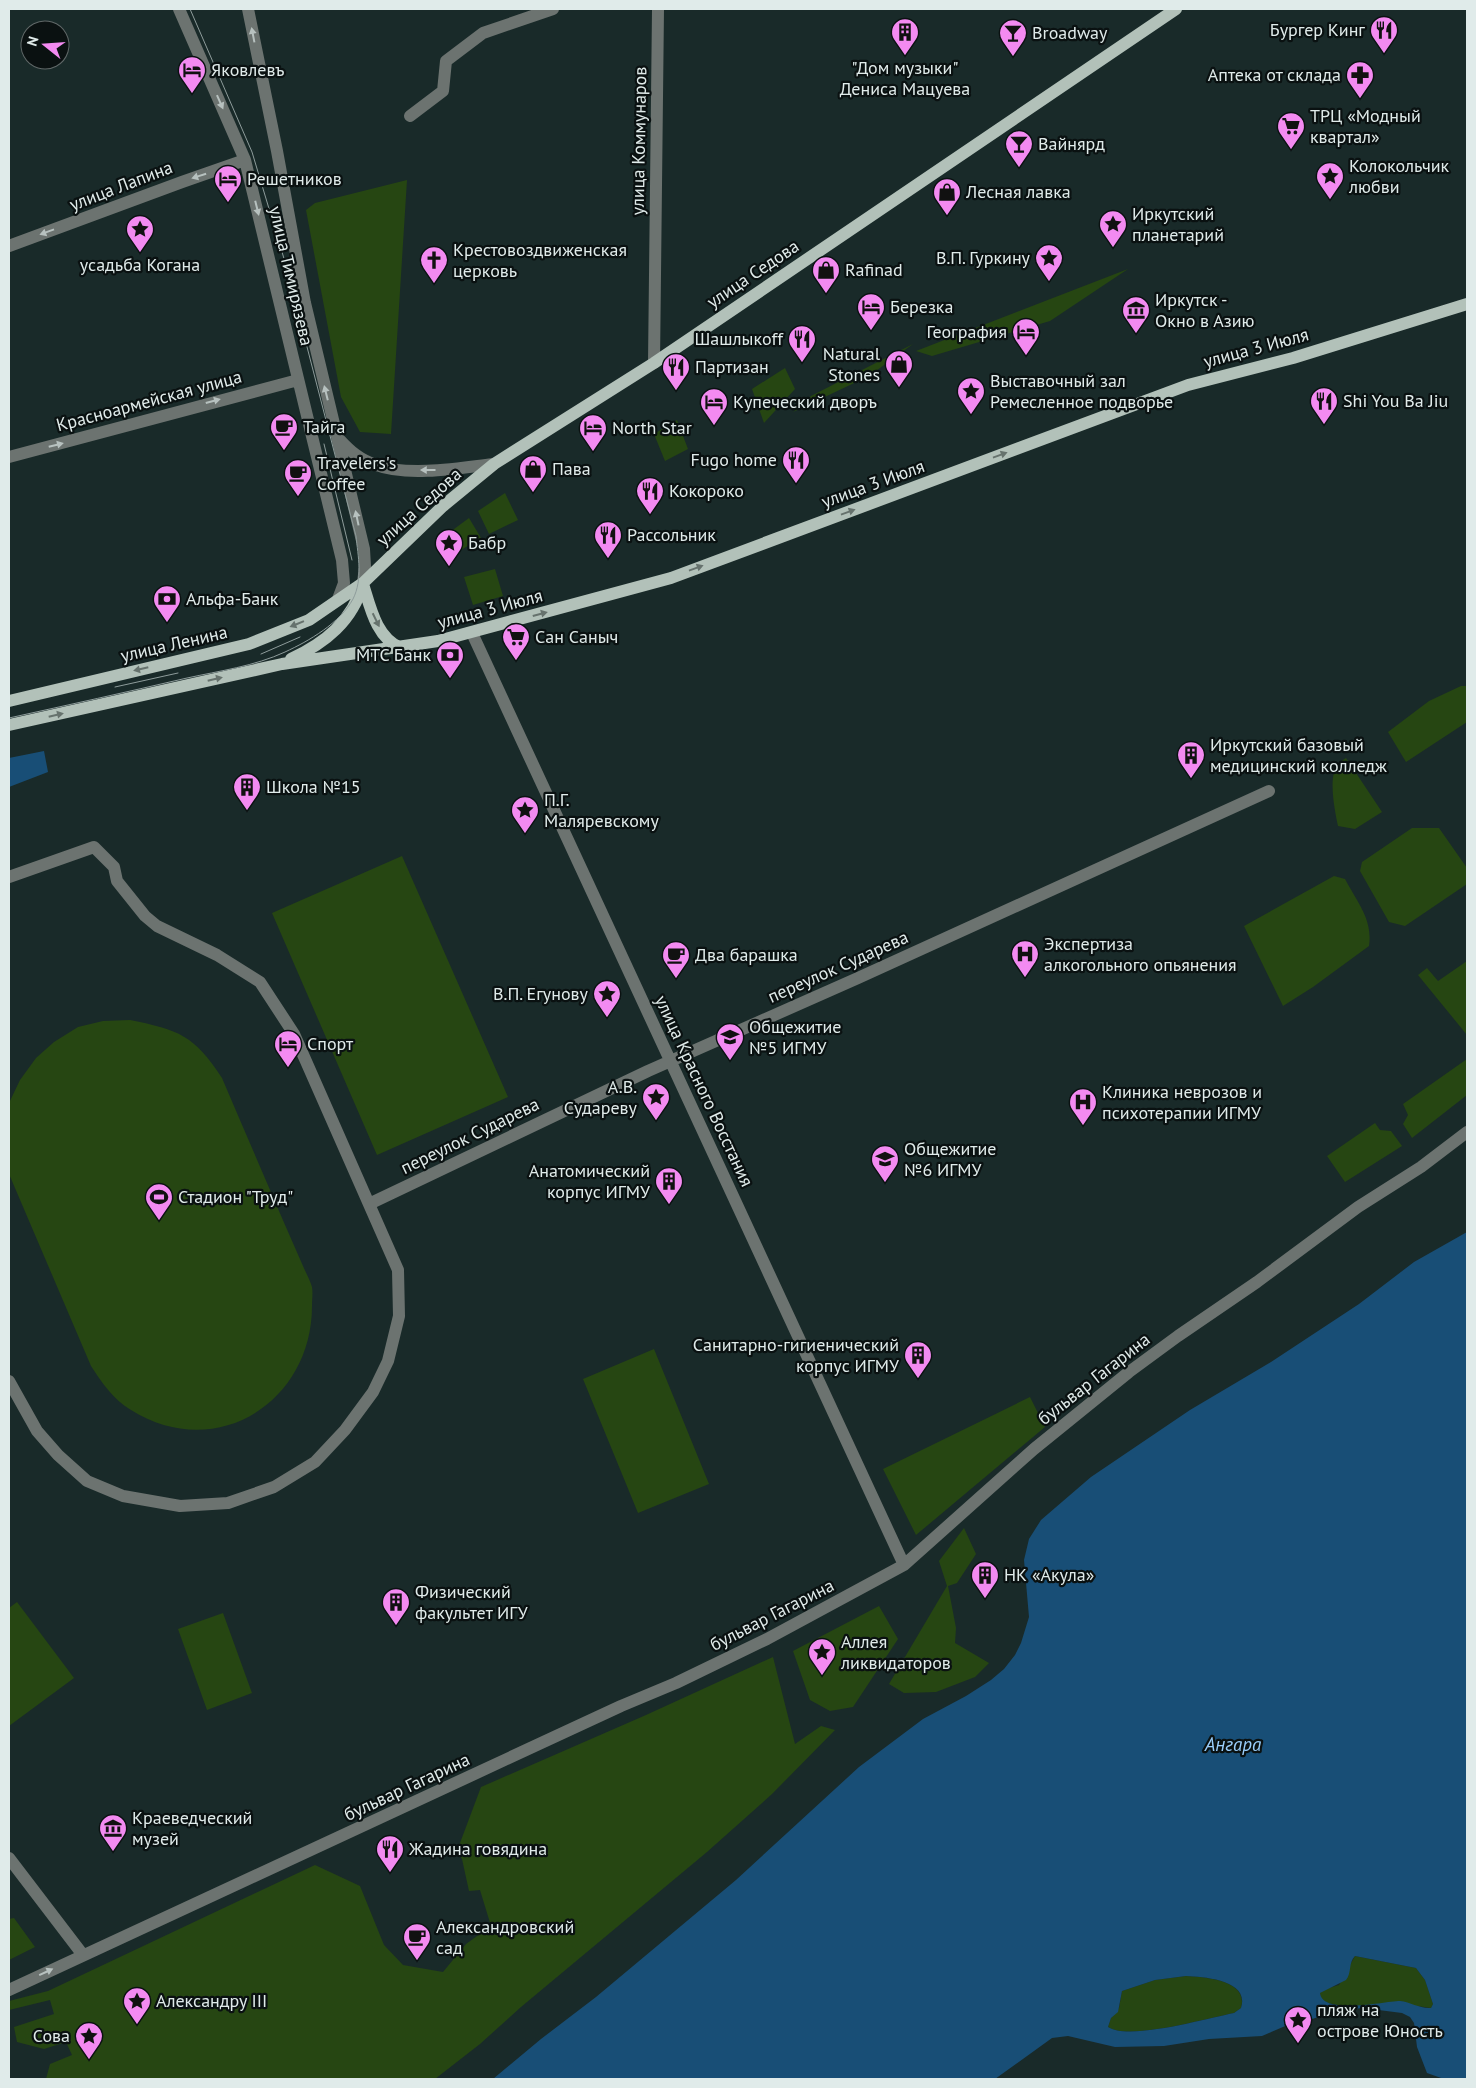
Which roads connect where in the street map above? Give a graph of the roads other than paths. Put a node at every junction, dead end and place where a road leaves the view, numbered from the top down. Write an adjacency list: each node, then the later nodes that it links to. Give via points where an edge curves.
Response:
1 (179, 9): 7 (street, улица Тимирязева, one-way to 7)
2 (248, 9): 12 (street, улица Тимирязева, one-way to 2, via 304,303)
3 (553, 9): 6 (street, via 483,33 446,61 442,91)
4 (658, 9): 10 (street, улица Коммунаров)
5 (1176, 9): 10 (main road, улица Седова)
6 (410, 116)
7 (245, 160): 8 (street, улица Лапина, one-way to 8); 11 (street, улица Тимирязева, one-way to 11)
8 (9, 246)
9 (1467, 304): 18 (main road, улица 3 Июля, one-way to 9, via 670,578 1188,385 1293,358)
10 (654, 363): 14 (main road, улица Седова)
11 (298, 380): 13 (street, Красноармейская улица, one-way to 11); 15 (street, улица Тимирязева)
12 (337, 437): 14 (street, one-way to 12, via 439,470 388,469 362,459); 16 (street, улица Тимирязева, one-way to 12, via 364,549)
13 (9, 457)
14 (494, 464): 16 (main road, улица Седова, via 443,506)
15 (342, 560): 16 (street); 17 (street, улица Тимирязева, via 344,583)
16 (363, 583): 17 (main road, улица Ленина); 19 (main road, one-way to 19, via 384,635 389,642); 20 (main road, via 357,603 338,628 322,643)
17 (338, 599): 21 (main road, улица Ленина, one-way to 21, via 309,620 249,644)
18 (472, 632): 19 (main road, улица 3 Июля); 25 (street, улица Красного Восстания)
19 (401, 648): 20 (main road, улица 3 Июля)
20 (282, 664): 22 (main road, one-way to 20)
21 (9, 701)
22 (9, 725)
23 (1269, 790): 25 (street, переулок Сударева)
24 (9, 877): 27 (street, via 94,847 114,866 117,881 144,916 260,982 294,1034)
25 (671, 1061): 27 (street, переулок Сударева); 29 (street, улица Красного Восстания)
26 (1467, 1132): 29 (street, бульвар Гагарина, via 1129,1372 1034,1449)
27 (369, 1204): 28 (street, via 398,1270 399,1316 388,1361 373,1392 345,1430 315,1462 274,1487 228,1504 180,1506 124,1496 86,1481 37,1431)
28 (9, 1381)
29 (904, 1565): 31 (street, бульвар Гагарина, via 676,1684 621,1706)
30 (9, 1858): 31 (street)
31 (83, 1955): 32 (street, бульвар Гагарина, one-way to 31)
32 (9, 1990)

